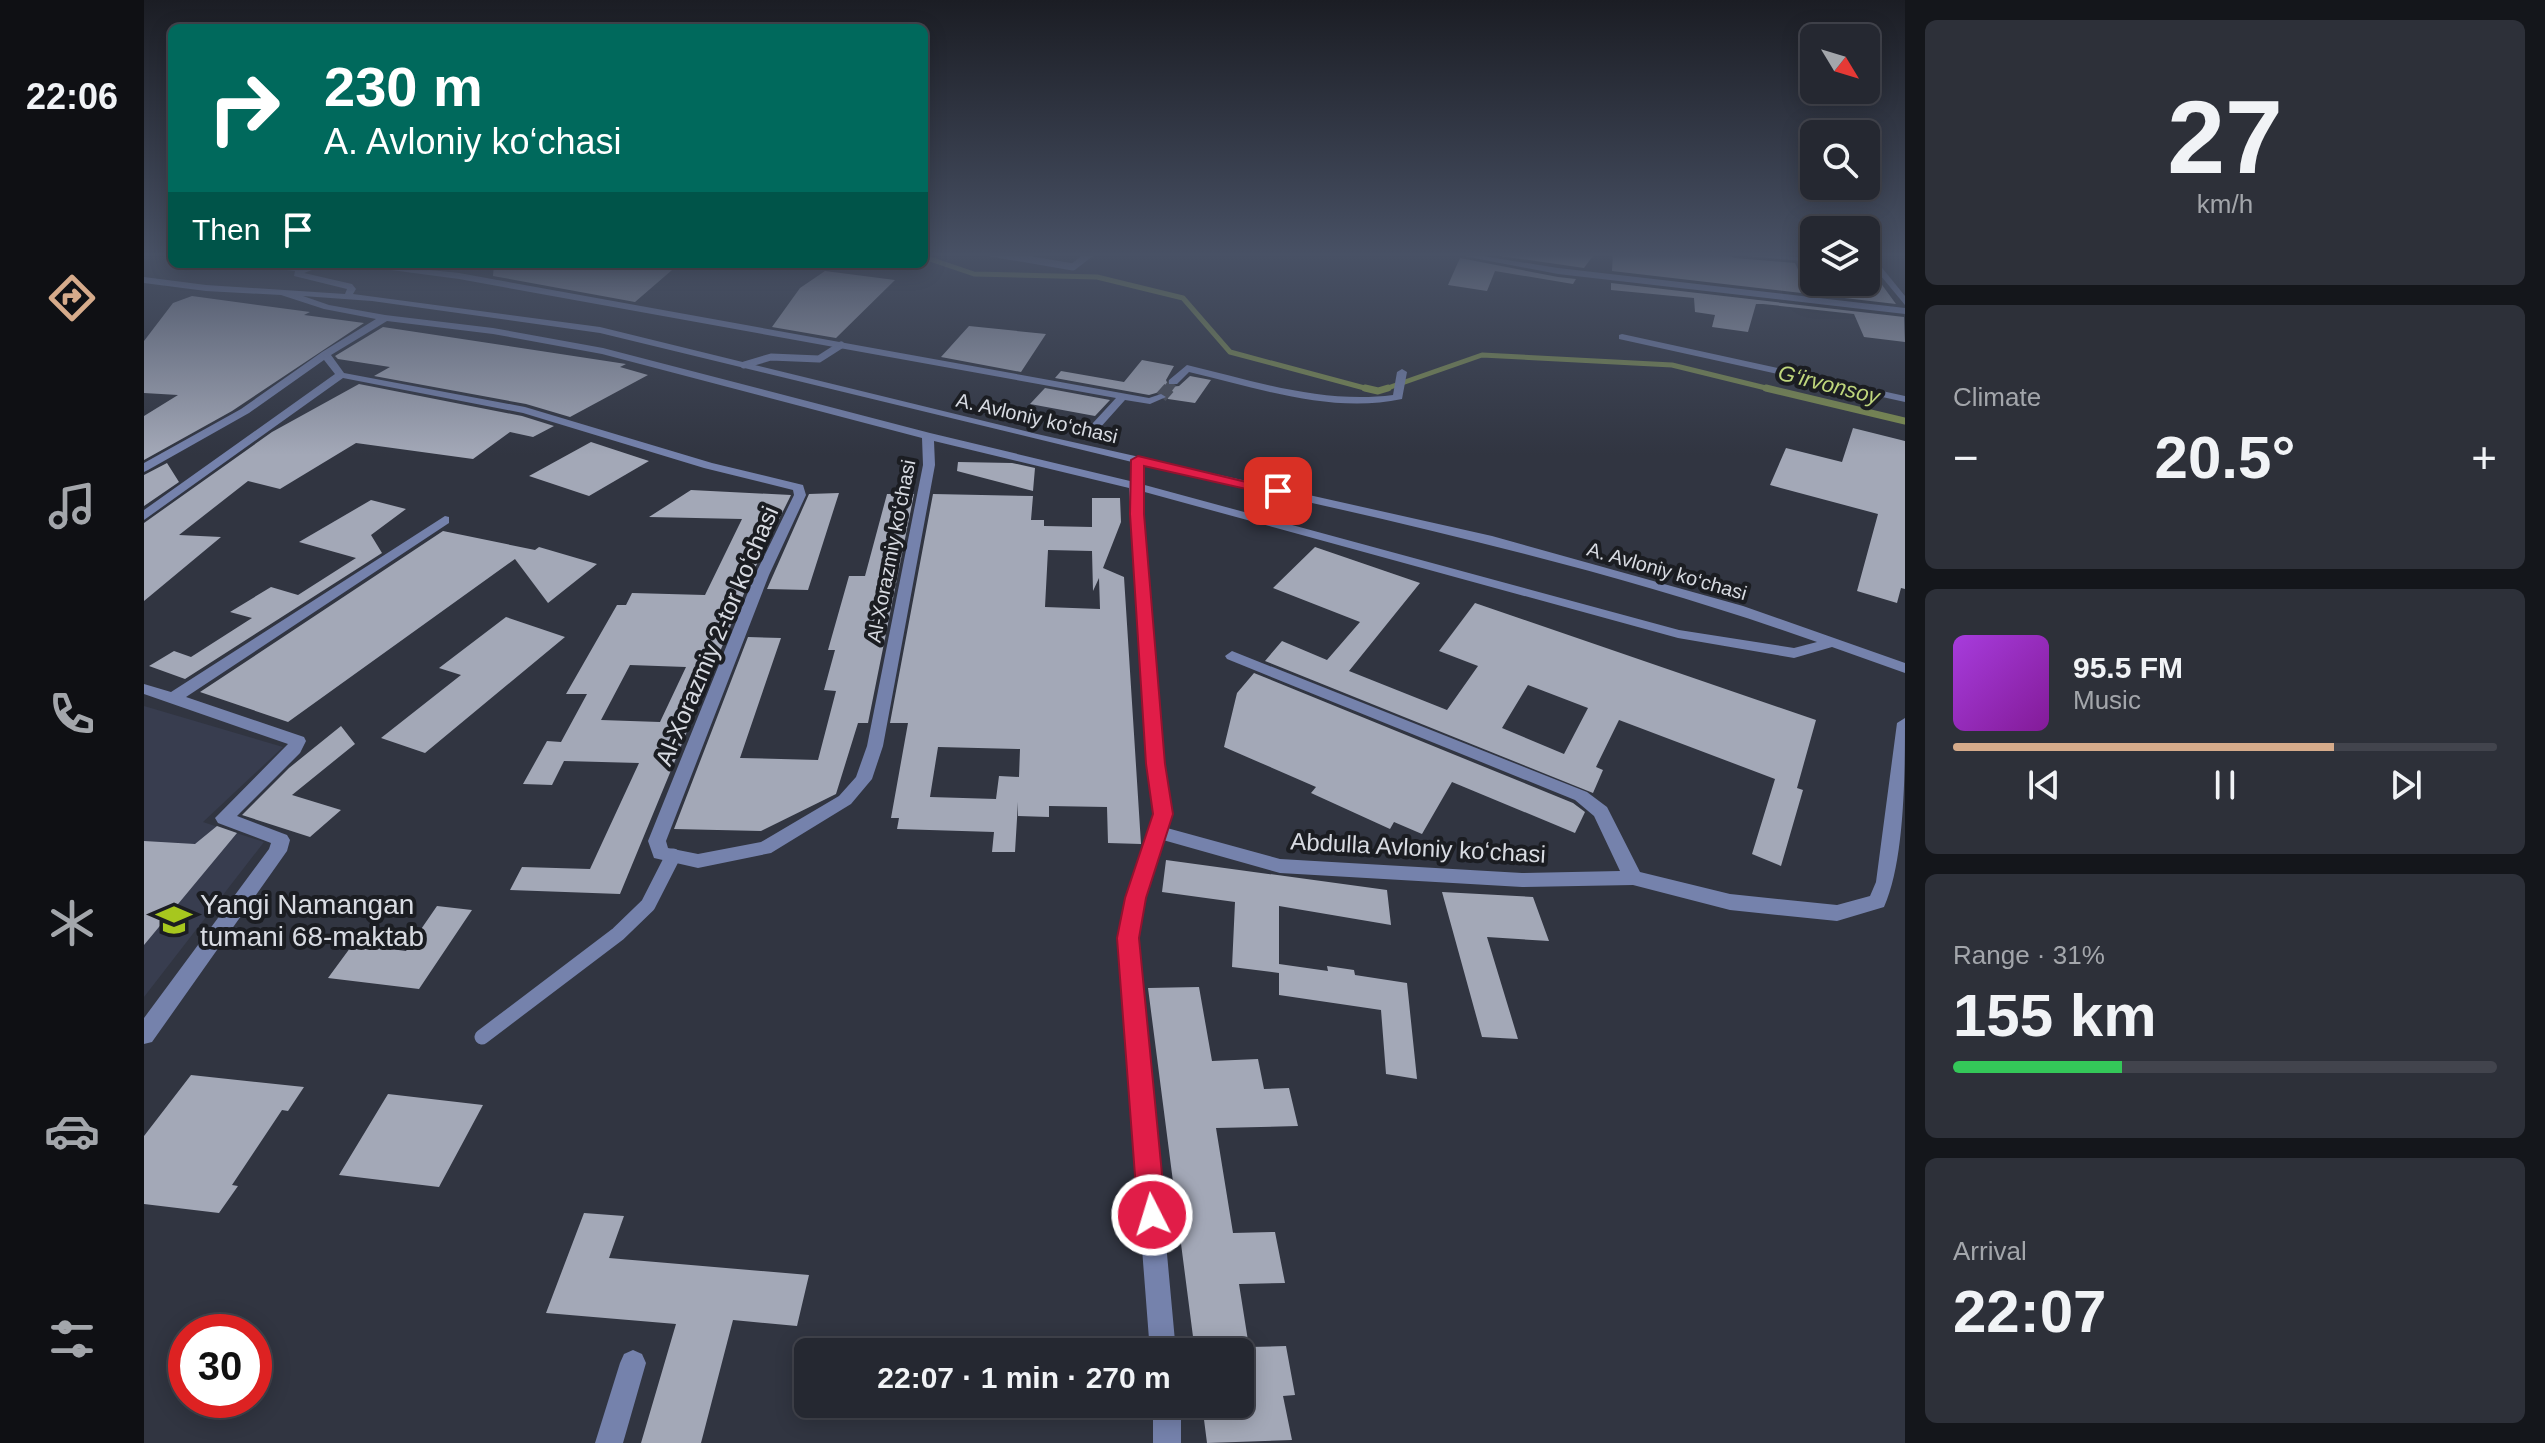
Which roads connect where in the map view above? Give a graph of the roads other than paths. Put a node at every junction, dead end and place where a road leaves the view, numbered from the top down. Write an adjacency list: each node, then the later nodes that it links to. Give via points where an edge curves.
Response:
1 (381, 320): 7 (street)
2 (404, 320): 15 (street, Al-Xorazmiy koʻchasi, via 603,351)
3 (528, 320): 8 (street, A. Avloniy ko‘chasi, via 600,330)
4 (707, 320): 6 (street)
5 (1622, 337): 14 (street)
6 (841, 345): 8 (lane, via 819,359 771,357); 12 (street)
7 (325, 354): 10 (street); 18 (street, via 245,411)
8 (744, 365): 17 (street, A. Avloniy ko‘chasi)
9 (1402, 372): 11 (street, via 1398,397 1383,399 1315,395 1187,368)
10 (341, 375): 20 (street); 29 (street, Al-Xorazmiy 2-tor koʻchasi, via 525,410 799,488 657,841 660,853)
11 (1173, 382)
12 (1123, 396): 13 (street, via 1150,401); 16 (street)
13 (1161, 397)
14 (1905, 399)
15 (928, 436): 19 (street); 29 (street, Al-Xorazmiy koʻchasi, via 929,465 875,746 864,779 845,800 765,848 698,861)
16 (1086, 437)
17 (1138, 460): 19 (street); 22 (street, A. Avloniy ko‘chasi, via 1492,540 1738,609)
18 (144, 468)
19 (1135, 486): 22 (street, via 1678,634 1794,653); 28 (street, via 1163,814)
20 (144, 516)
21 (445, 520): 26 (street)
22 (1831, 643): 24 (street, A. Avloniy ko‘chasi)
23 (1232, 656): 30 (street, via 1581,796 1601,812)
24 (1905, 668)
25 (144, 689): 26 (street)
26 (173, 698): 31 (street, via 298,741 224,818 281,840 278,851)
27 (1905, 723): 30 (street, Abdulla Avloniy koʻchasi, via 1885,882 1877,902 1837,913 1730,902)
28 (1158, 832): 30 (street, Abdulla Avloniy koʻchasi, via 1280,866 1522,880); 33 (street, via 1135,898 1128,938)
29 (673, 856): 32 (lane, via 648,905 618,934)
30 (1633, 878)
31 (144, 1035)
32 (482, 1037)
33 (1162, 1338)
34 (633, 1363): 36 (street)
35 (1167, 1418): 37 (street)
36 (609, 1443)
37 (1167, 1443)

